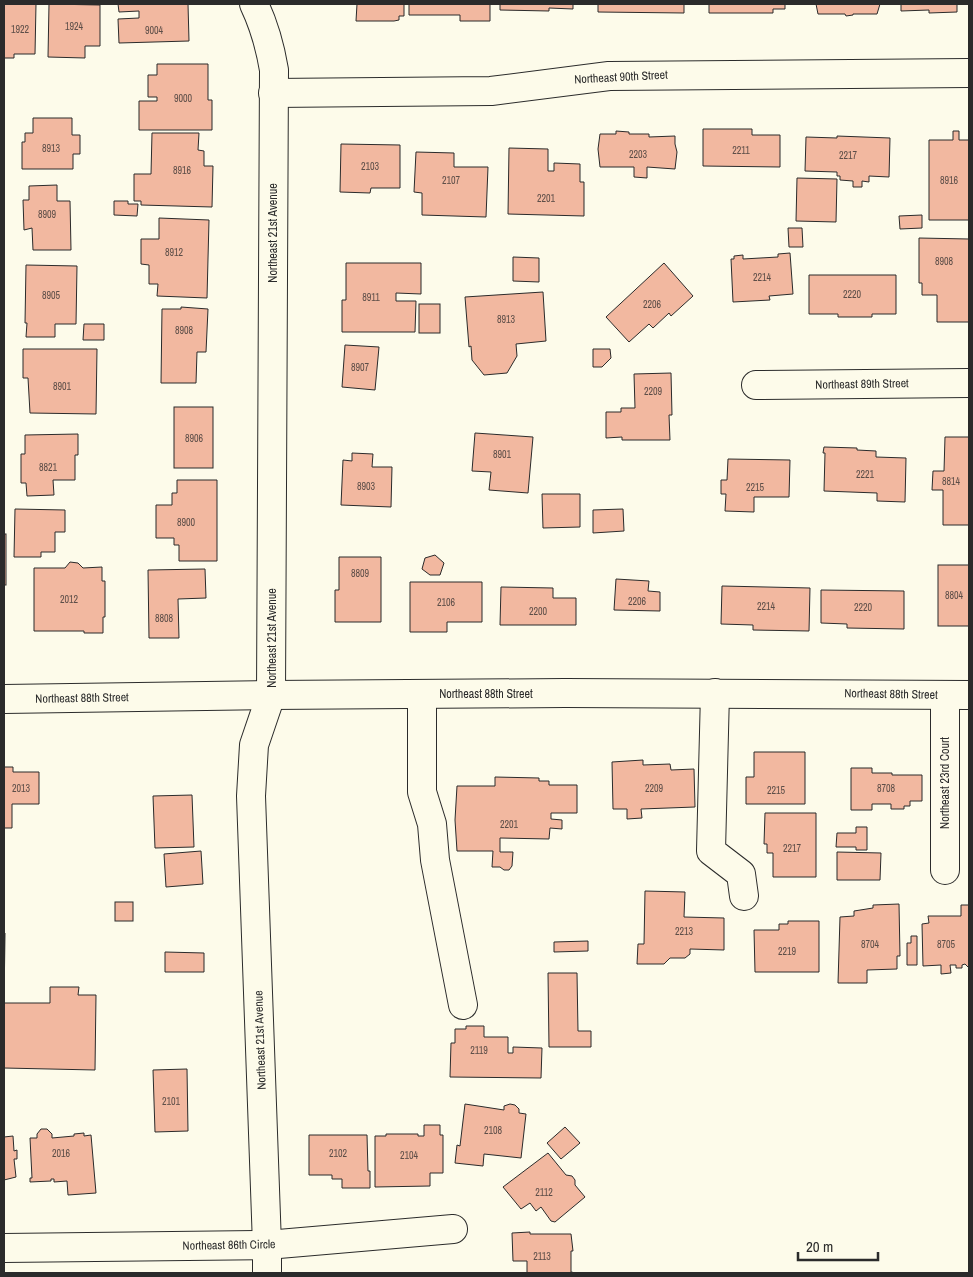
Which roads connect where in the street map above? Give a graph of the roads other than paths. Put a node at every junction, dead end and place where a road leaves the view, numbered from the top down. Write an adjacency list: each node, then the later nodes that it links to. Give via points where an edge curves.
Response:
1 (254, 4): 3 (street, Northeast 21st Avenue, via 264,24 270,48 274,70)
2 (969, 73): 3 (street, Northeast 90th Street, via 609,76 491,90)
3 (273, 93): 8 (street, Northeast 21st Avenue)
4 (969, 383): 5 (street, Northeast 89th Street)
5 (756, 385)
6 (714, 693): 7 (street, Northeast 88th Street); 9 (street, Northeast 88th Street); 12 (street, via 711,851 742,874)
7 (422, 694): 8 (street, Northeast 88th Street); 13 (street, via 422,792 432,824 435,860)
8 (271, 695): 10 (street, Northeast 88th Street); 15 (street, Northeast 21st Avenue, via 254,745 251,796)
9 (957, 695): 11 (street, Northeast 23rd Court)
10 (4, 699)
11 (945, 870)
12 (744, 896)
13 (463, 1005)
14 (453, 1229): 15 (street, Northeast 86th Circle)
15 (267, 1246): 16 (street, Northeast 86th Circle); 17 (street, Northeast 21st Avenue)
16 (4, 1248)
17 (267, 1273)

